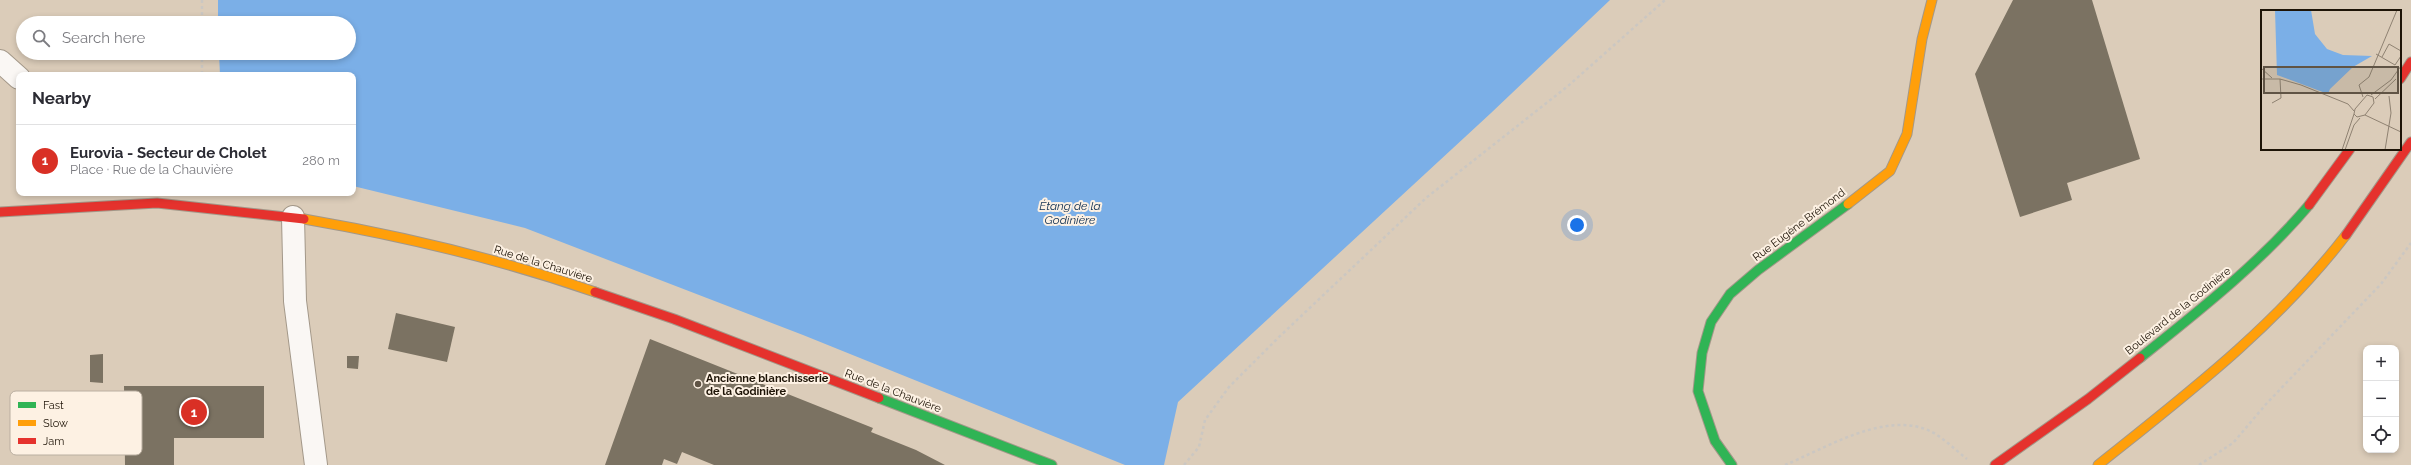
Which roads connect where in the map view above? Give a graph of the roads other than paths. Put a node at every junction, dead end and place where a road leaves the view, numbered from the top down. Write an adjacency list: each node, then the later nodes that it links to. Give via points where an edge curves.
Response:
1 (1932, 0): 13 (main road, Rue Eugène Brémond, via 1922,38 1908,134 1890,170 1832,217 1758,270 1730,294 1711,322 1702,353 1698,391 1715,441)
2 (0, 61): 4 (street)
3 (2411, 62): 5 (main road)
4 (16, 75)
5 (2401, 77)
6 (2411, 142): 15 (main road, via 2360,218 2301,289 2240,349)
7 (2349, 150): 14 (main road, Boulevard de la Godinière, via 2280,238 2217,297 2088,399)
8 (155, 198): 9 (main road, Rue de la Chauvière); 10 (main road, Rue de la Chauvière)
9 (0, 212)
10 (293, 217): 11 (street, via 295,302); 12 (main road, Rue de la Chauvière, via 391,234 546,275 674,319)
11 (316, 465)
12 (1052, 465)
13 (1732, 465)
14 (1995, 465)
15 (2098, 465)

